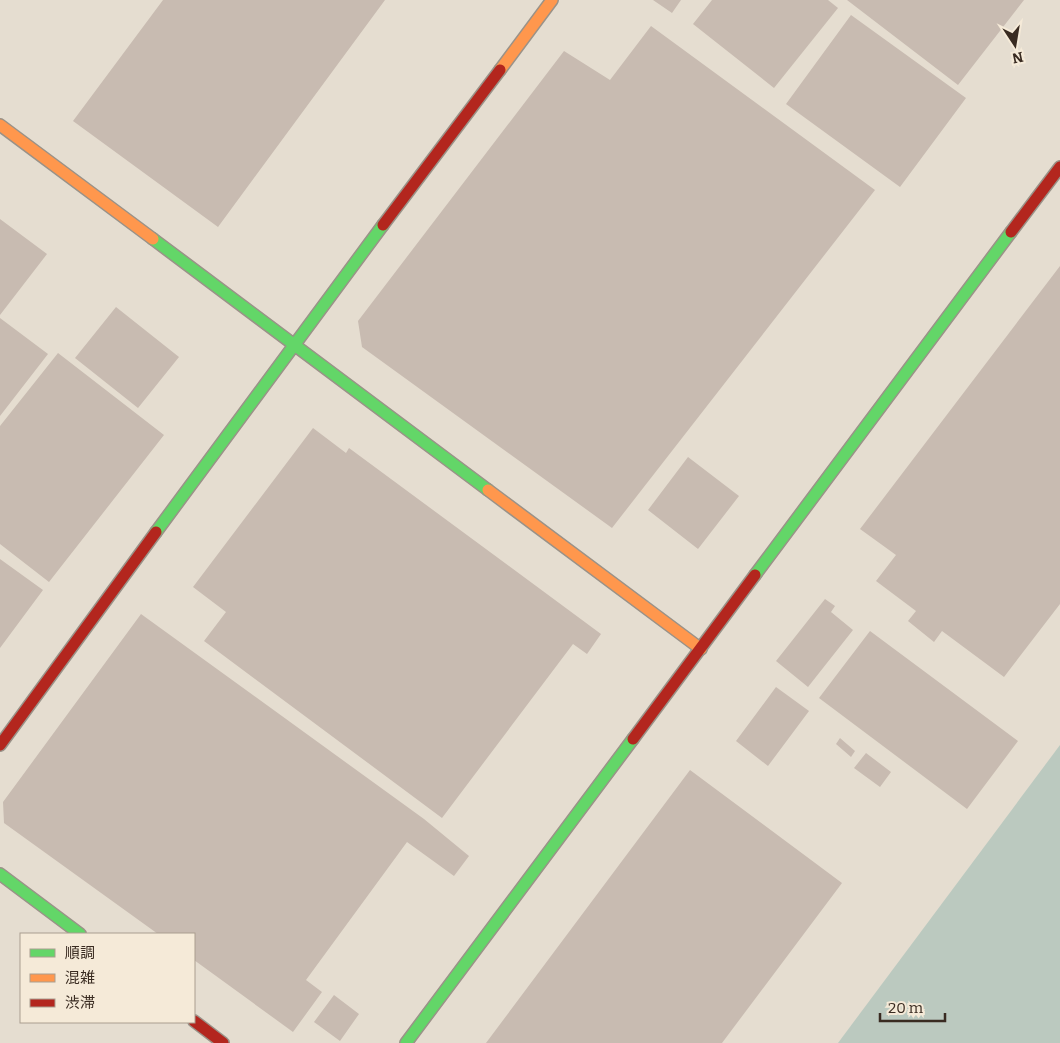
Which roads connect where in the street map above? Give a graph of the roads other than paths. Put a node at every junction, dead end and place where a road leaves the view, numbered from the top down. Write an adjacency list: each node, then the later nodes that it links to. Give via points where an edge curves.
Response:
1 (552, 0): 4 (street)
2 (0, 125): 4 (street)
3 (1060, 167): 5 (street)
4 (293, 345): 5 (street); 6 (street)
5 (701, 649): 11 (street)
6 (0, 745)
7 (0, 874): 8 (street)
8 (79, 933)
9 (195, 1022): 10 (street)
10 (223, 1043)
11 (406, 1043)

